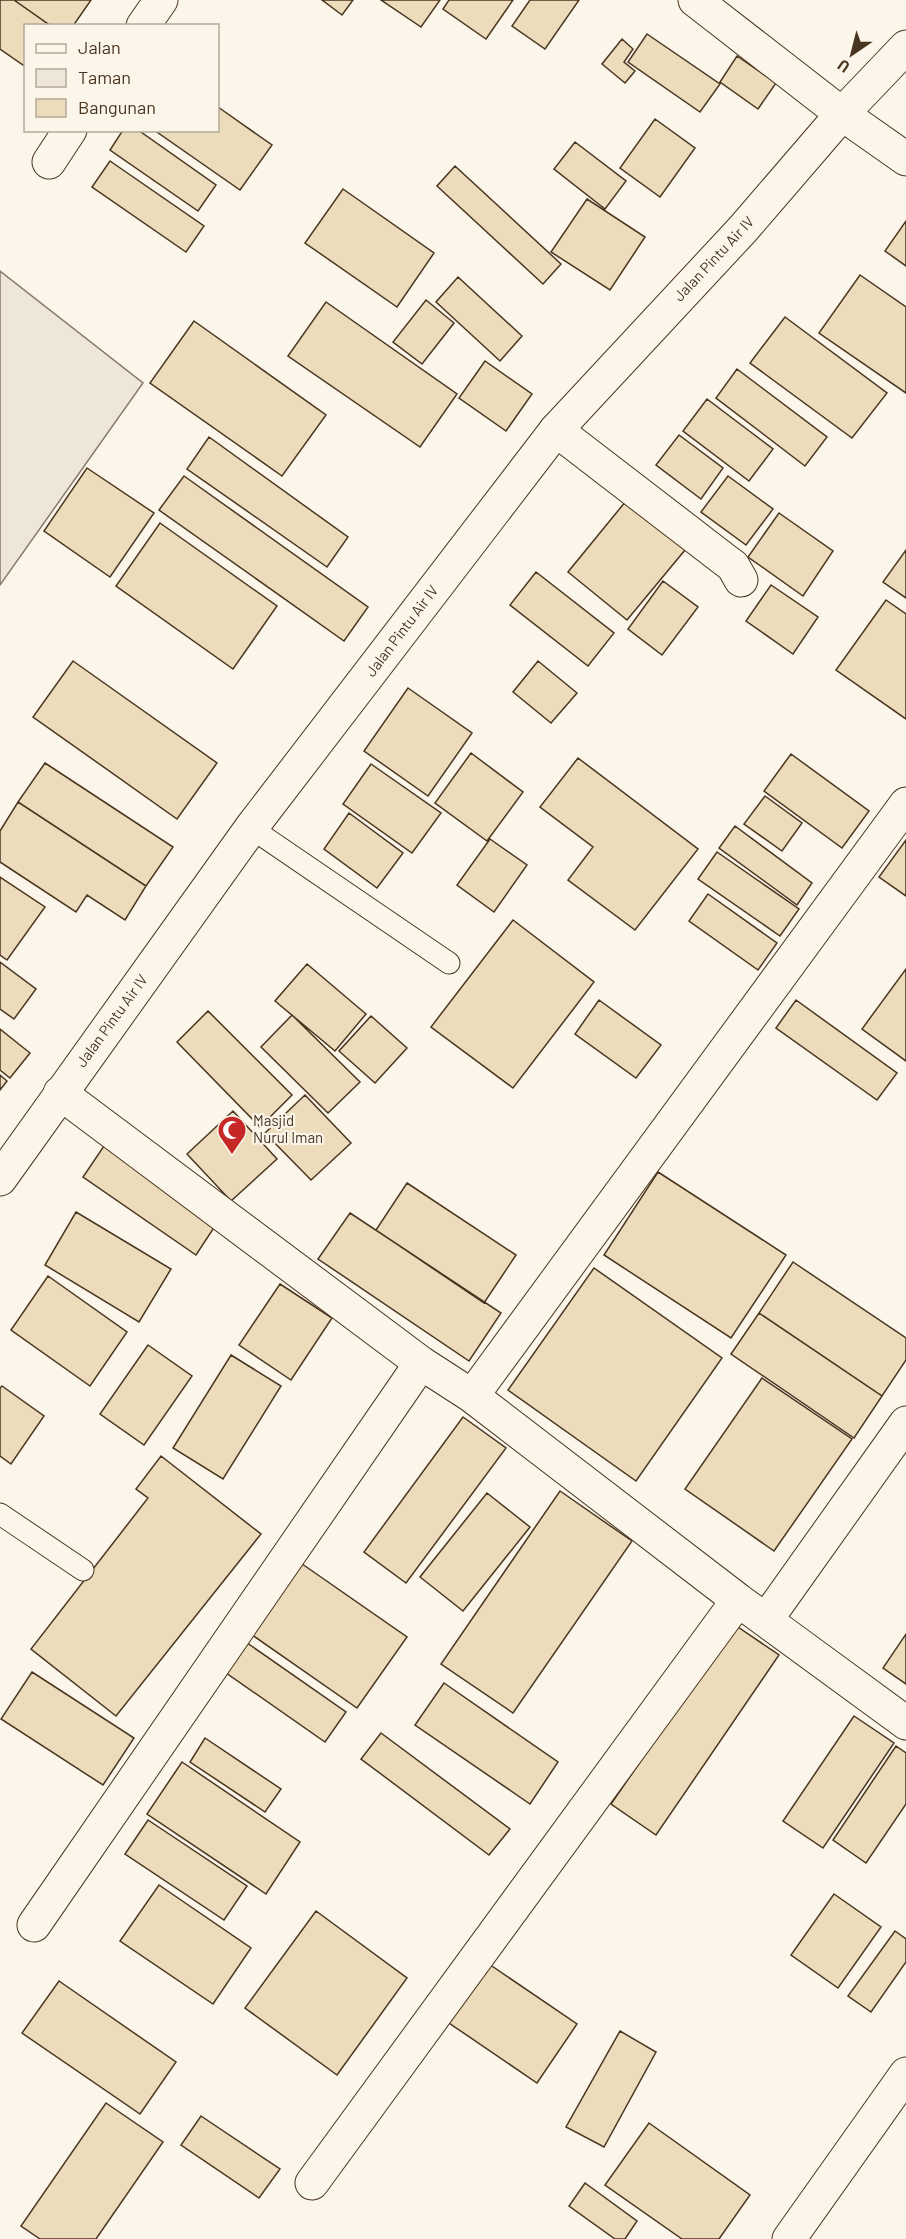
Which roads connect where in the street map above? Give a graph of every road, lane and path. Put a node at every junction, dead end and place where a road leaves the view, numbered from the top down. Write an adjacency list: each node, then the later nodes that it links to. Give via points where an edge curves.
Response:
1 (161, 0): 3 (street)
2 (695, 0): 5 (street)
3 (144, 24)
4 (906, 47): 5 (street, Jalan Pintu Air IV)
5 (842, 114): 7 (street); 9 (street, Jalan Pintu Air IV, via 743,229)
6 (69, 132): 8 (street)
7 (906, 159)
8 (49, 162)
9 (556, 430): 10 (street, via 733,566); 12 (street, Jalan Pintu Air IV)
10 (741, 580)
11 (906, 804): 17 (street)
12 (251, 828): 13 (lane); 14 (street, Jalan Pintu Air IV)
13 (448, 963)
14 (60, 1093): 15 (street, Jalan Pintu Air IV); 16 (street)
15 (0, 1179)
16 (421, 1363): 17 (street); 24 (street)
17 (472, 1396): 21 (street)
18 (906, 1422): 22 (street)
19 (0, 1514): 20 (lane)
20 (83, 1570)
21 (738, 1600): 22 (street); 26 (street)
22 (766, 1620): 23 (street)
23 (906, 1723)
24 (34, 1925)
25 (906, 2074): 27 (street)
26 (312, 2183)
27 (789, 2239)

